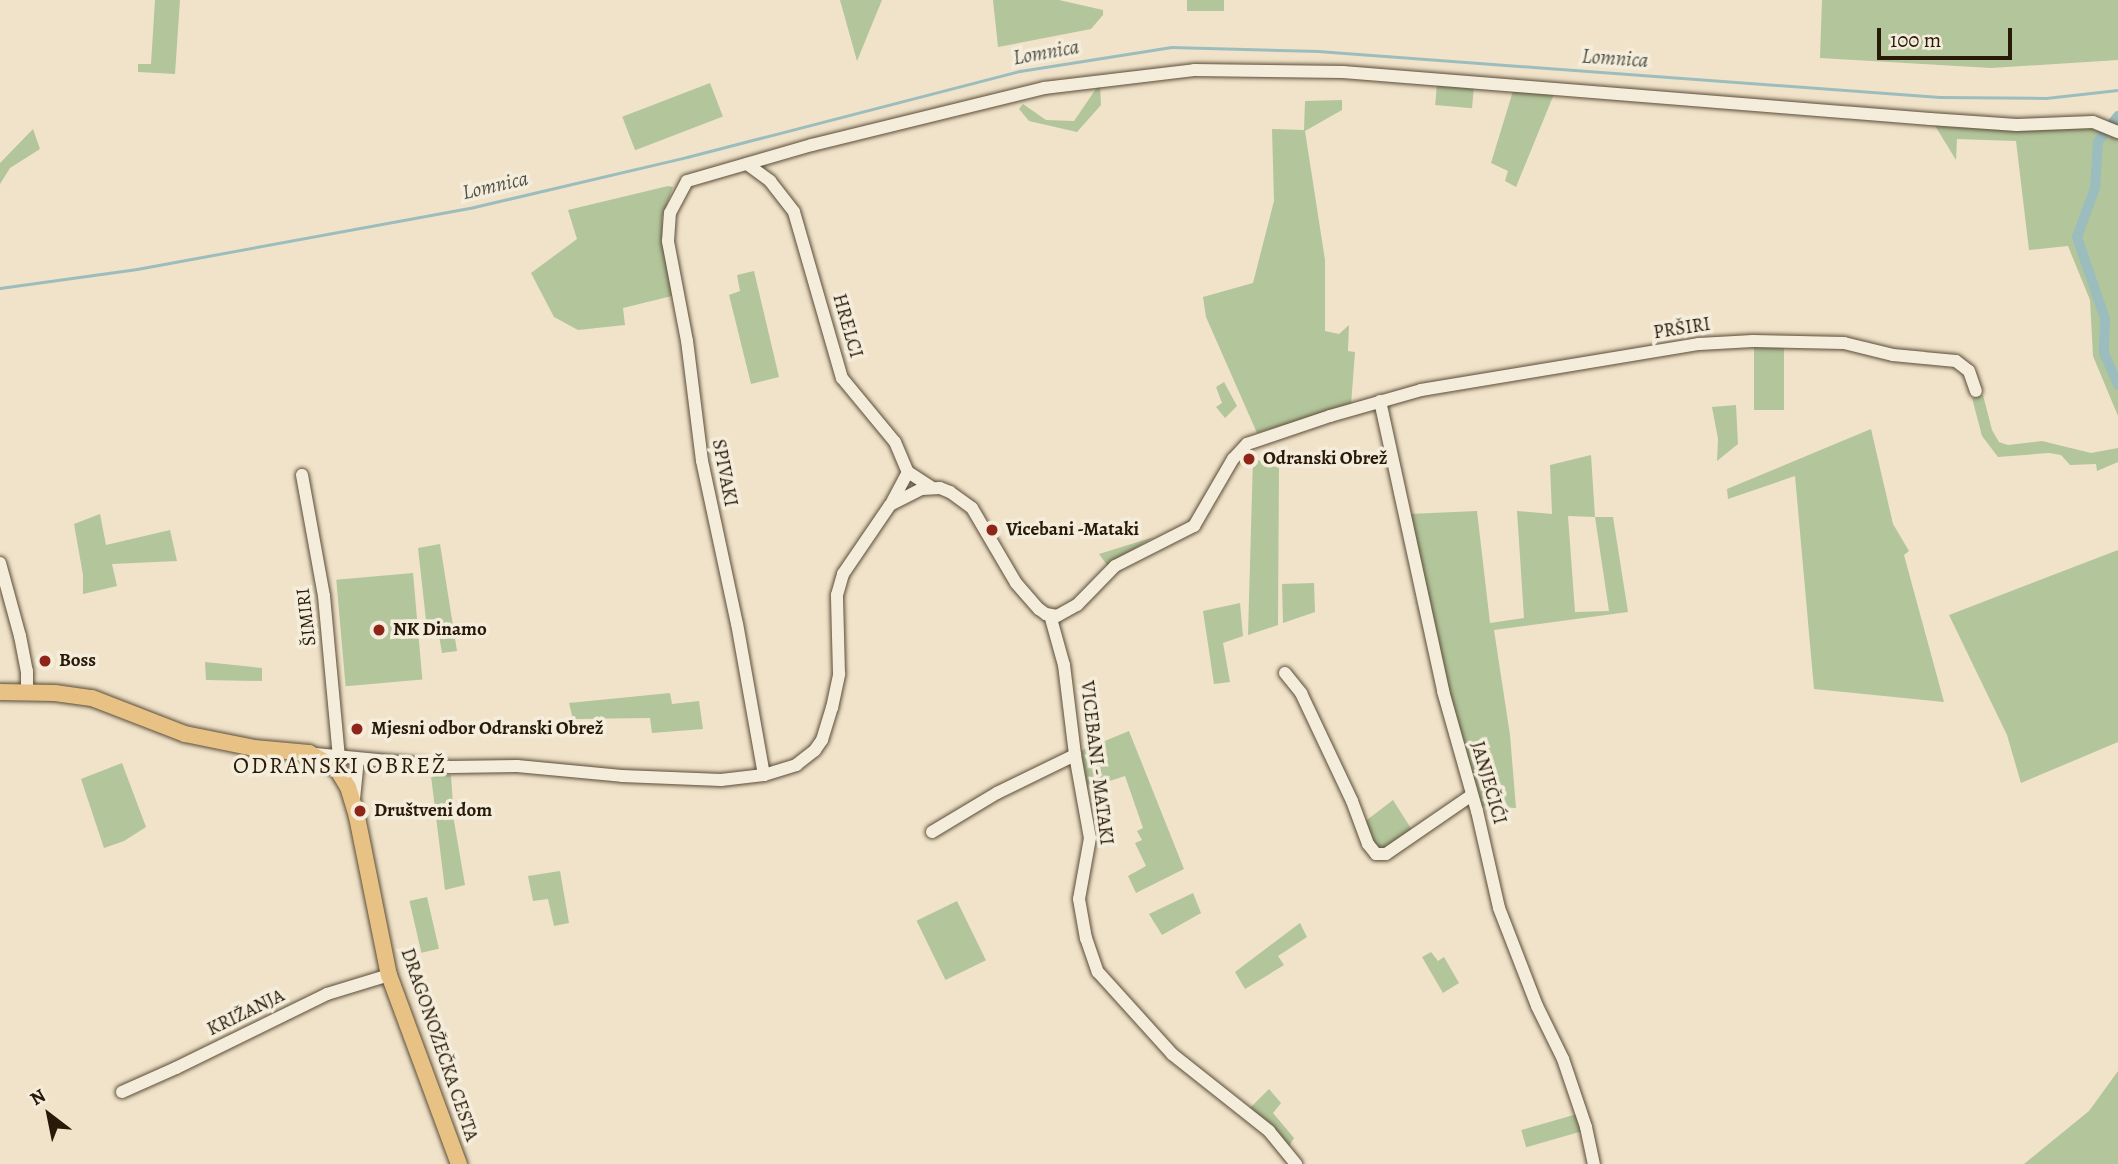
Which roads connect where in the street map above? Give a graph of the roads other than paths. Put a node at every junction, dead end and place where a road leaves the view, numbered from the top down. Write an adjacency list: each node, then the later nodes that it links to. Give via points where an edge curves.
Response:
1 (2118, 132): 2 (street, via 2100,125 1930,119 1343,72 1207,70 1044,88)
2 (747, 164): 5 (street, HRELCI, via 783,195 794,212 838,368 895,442); 18 (street, SPIVAKI, via 687,181 670,213 670,256 687,341 703,467)
3 (1976, 391): 4 (street, PRŠIRI, via 1969,371 1956,361 1893,355 1844,343 1753,341 1699,344 1453,384)
4 (1380, 401): 10 (street, PRŠIRI, via 1247,444 1233,459 1194,526 1115,566 1077,605 1062,615); 19 (street, JANJEČIĆI, via 1443,691)
5 (908, 472): 7 (street); 8 (street)
6 (302, 475): 16 (street, ŠIMIRI, via 324,596)
7 (931, 487): 8 (street); 10 (street, via 950,492 972,508 1016,583)
8 (890, 505): 18 (street, via 849,561 839,584 839,674 822,740 796,765)
9 (0, 563): 13 (street, via 20,636)
10 (1050, 615): 15 (street, VICEBANI - MATAKI, via 1064,665)
11 (1285, 673): 19 (street, via 1301,693 1376,855 1386,853)
12 (0, 692): 13 (main road)
13 (27, 692): 14 (main road, via 92,698 185,734)
14 (310, 753): 16 (street); 20 (main road, DRAGONOŽEČKA CESTA, via 340,773)
15 (1075, 755): 21 (street, via 997,793); 25 (street, VICEBANI - MATAKI, via 1090,844 1080,908 1097,972 1184,1066 1269,1131)
16 (340, 757): 17 (street)
17 (358, 759): 18 (street, via 721,780); 20 (street)
18 (764, 775)
19 (1472, 795): 26 (street, JANJEČIĆI, via 1508,934 1563,1059)
20 (354, 806): 22 (main road, DRAGONOŽEČKA CESTA)
21 (932, 832)
22 (389, 975): 23 (street, KRIŽANJA, via 327,994); 24 (main road, DRAGONOŽEČKA CESTA)
23 (122, 1092)
24 (459, 1164)
25 (1296, 1164)
26 (1594, 1164)

